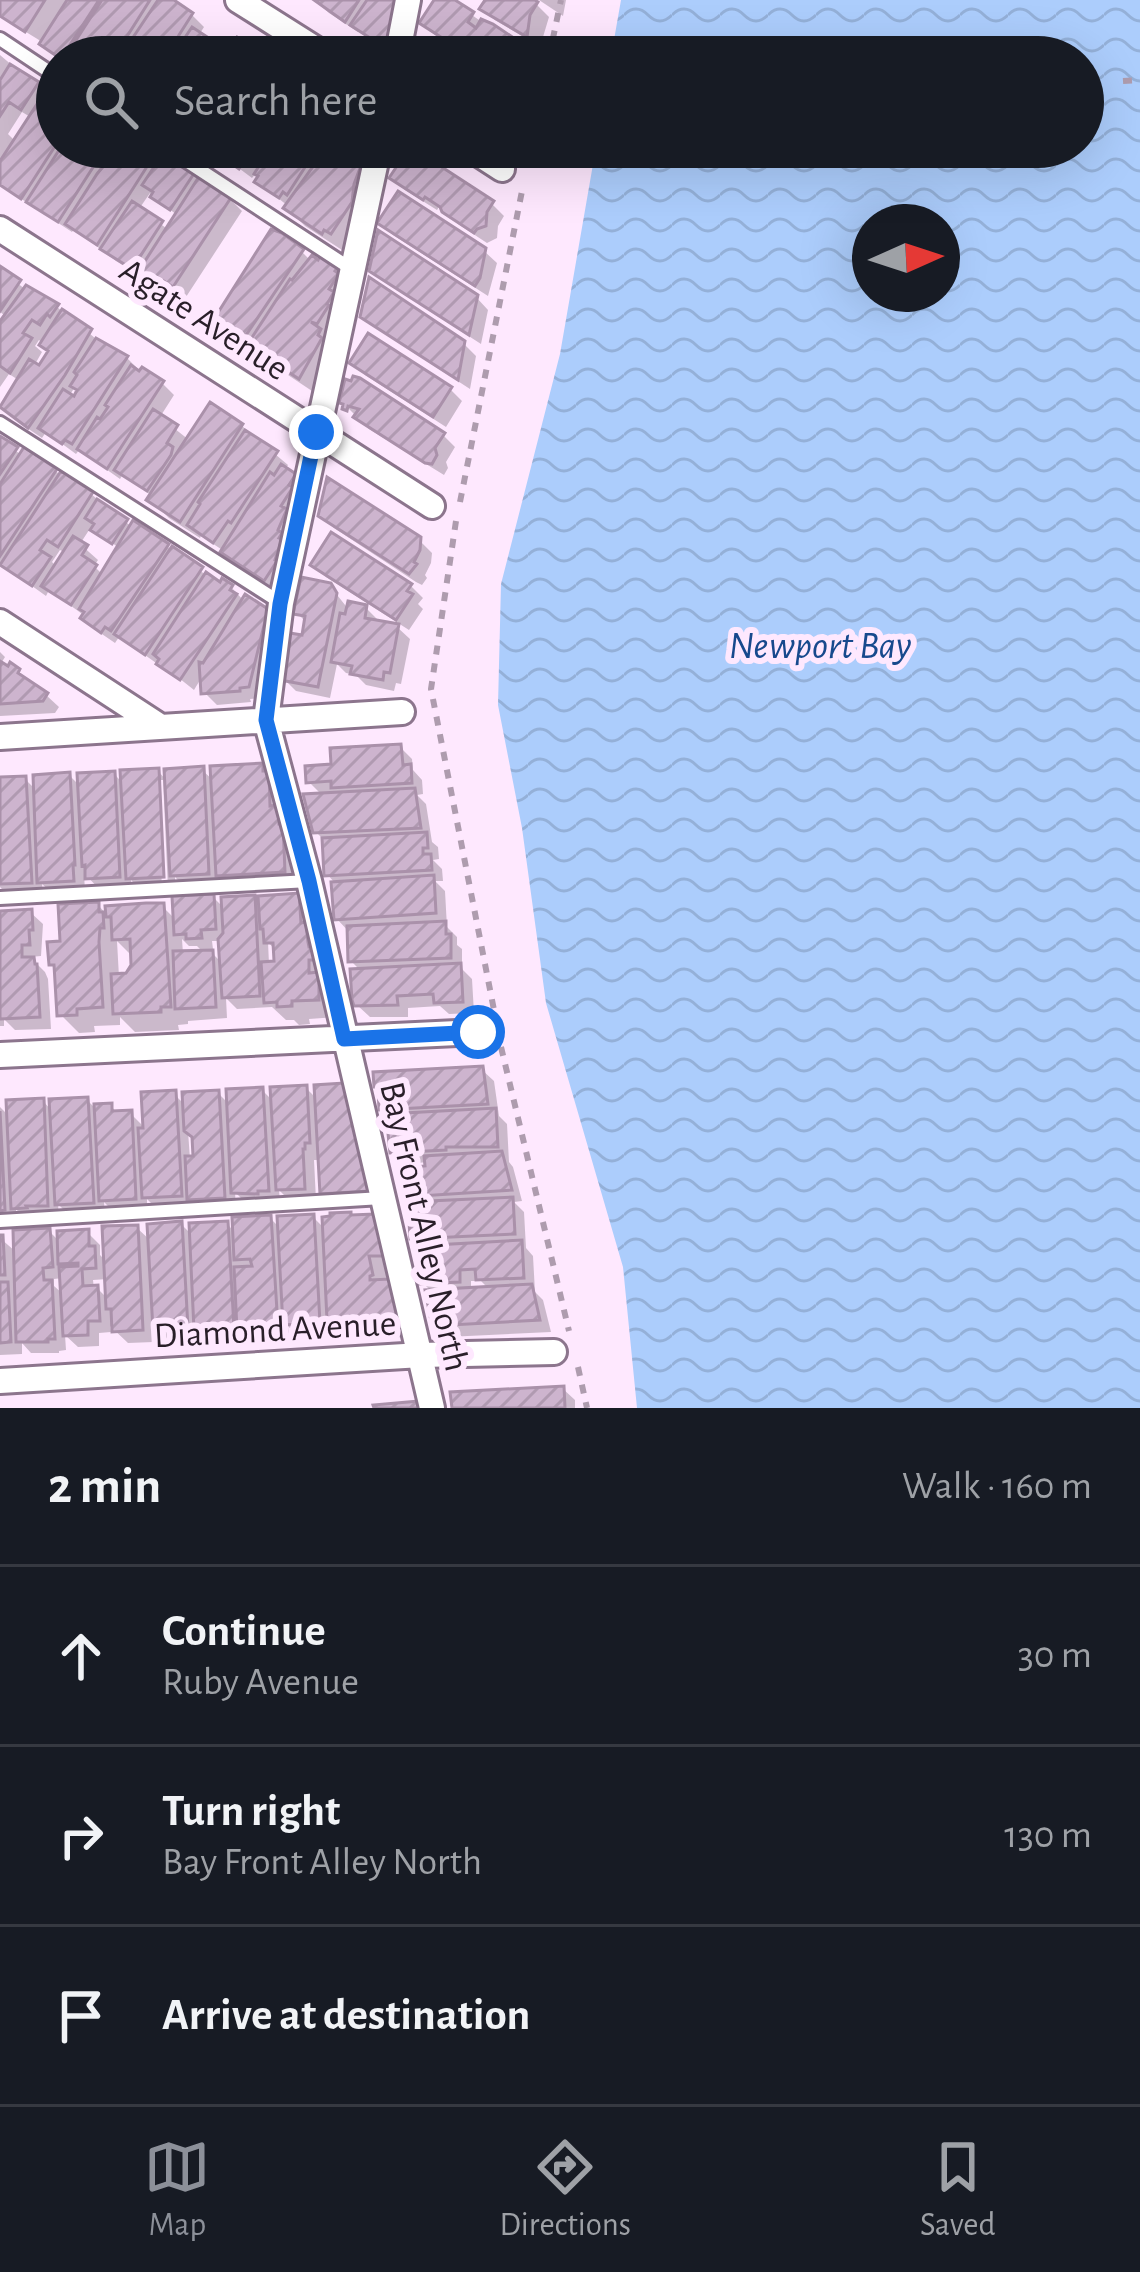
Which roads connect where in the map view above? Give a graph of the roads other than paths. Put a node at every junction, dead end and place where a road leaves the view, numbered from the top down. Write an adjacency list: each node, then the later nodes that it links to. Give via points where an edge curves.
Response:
1 (238, 0): 3 (street)
2 (408, 0): 4 (street)
3 (295, 36)
4 (401, 36)
5 (0, 39): 6 (lane)
6 (36, 62)
7 (197, 168): 12 (lane)
8 (374, 168): 12 (street, Bay Front Alley North)
9 (503, 168): 10 (street)
10 (513, 174)
11 (0, 229): 14 (street, Agate Avenue)
12 (352, 270): 14 (street, Bay Front Alley North)
13 (0, 424): 16 (lane)
14 (316, 432): 15 (street, Agate Avenue); 16 (street, Bay Front Alley North)
15 (432, 506)
16 (280, 604): 19 (street, Bay Front Alley North)
17 (0, 622): 20 (street)
18 (402, 712): 19 (street)
19 (266, 720): 20 (street); 22 (street, Bay Front Alley North)
20 (161, 727): 21 (street)
21 (0, 737)
22 (309, 881): 23 (lane); 25 (street, Bay Front Alley North)
23 (0, 898)
24 (478, 1032): 25 (street)
25 (344, 1039): 26 (street); 27 (street, Bay Front Alley North)
26 (0, 1055)
27 (383, 1198): 28 (lane); 30 (street, Bay Front Alley North)
28 (0, 1221)
29 (554, 1352): 30 (street, Diamond Avenue)
30 (421, 1355): 31 (street, Diamond Avenue); 32 (street, Bay Front Alley North)
31 (0, 1381)
32 (432, 1408)

